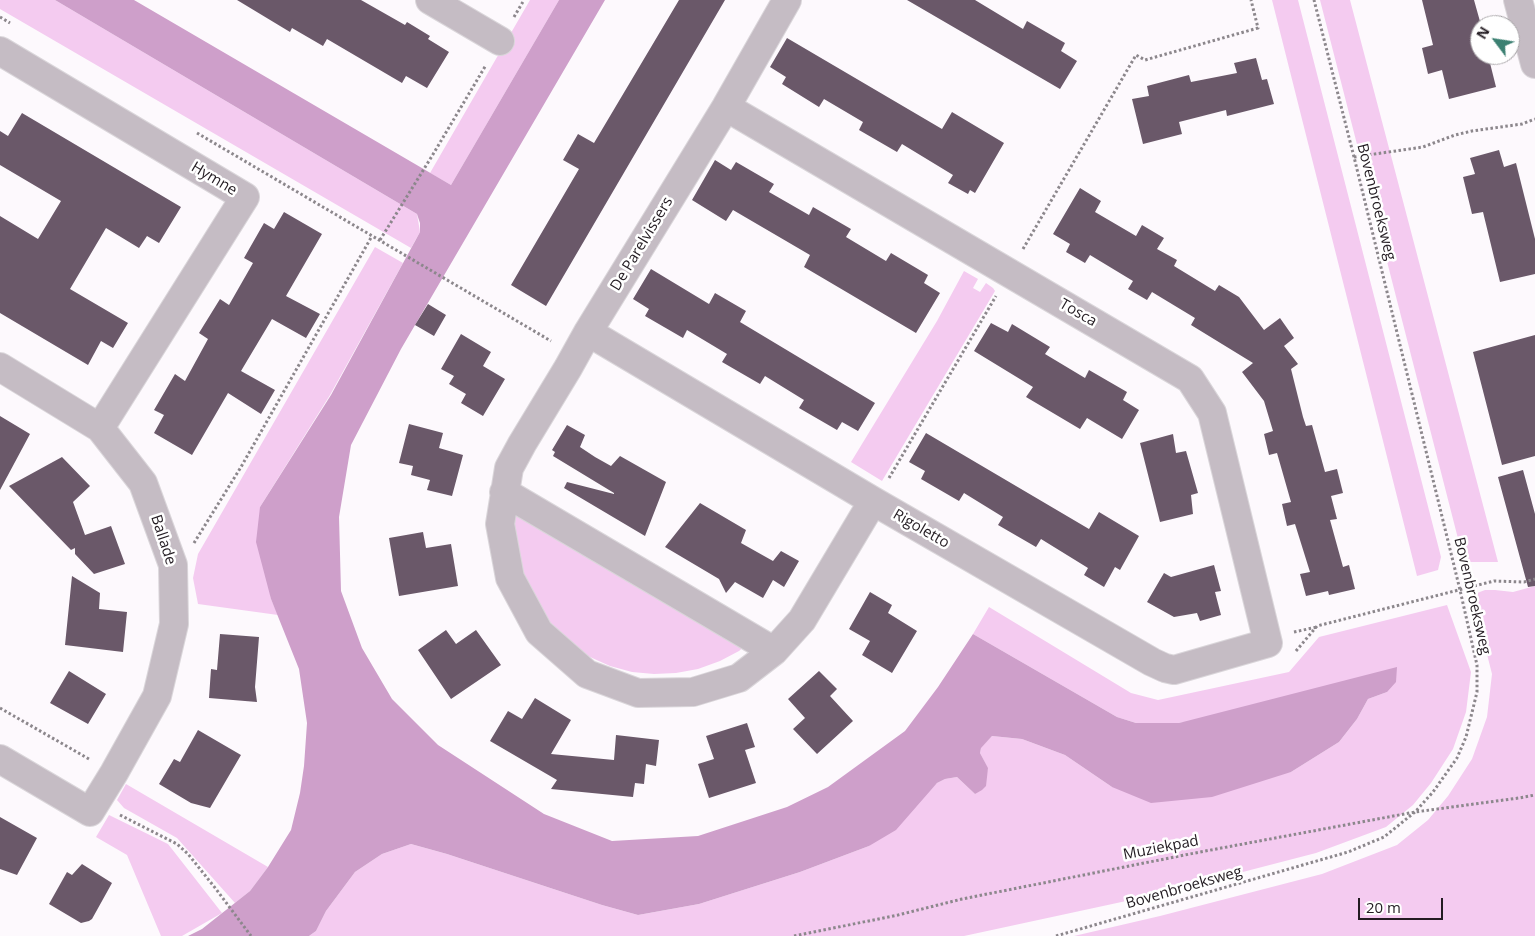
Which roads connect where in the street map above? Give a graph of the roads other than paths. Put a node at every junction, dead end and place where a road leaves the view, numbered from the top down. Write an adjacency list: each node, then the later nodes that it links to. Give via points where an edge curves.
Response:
1 (430, 0): 4 (street)
2 (787, 0): 7 (street, De Parelvissers)
3 (1518, 0): 6 (street)
4 (500, 41)
5 (0, 51): 10 (street, Hymne, via 245,197)
6 (1535, 64)
7 (726, 107): 8 (street, De Parelvissers); 13 (street, Tosca, via 1190,378 1212,413)
8 (588, 332): 11 (street, De Parelvissers, via 509,468); 12 (street, Rigoletto)
9 (0, 367): 10 (street, Ballade)
10 (100, 428): 15 (street, Ballade, via 143,483 173,565 174,624 156,696 90,812)
11 (504, 492): 14 (street); 14 (street, De Parelvissers, via 500,524 510,578 539,632 587,674 638,693 693,692 739,678)
12 (873, 501): 13 (street, Rigoletto, via 1165,668 1174,670); 14 (street, De Parelvissers, via 802,620)
13 (1268, 643)
14 (774, 650)
15 (0, 759)

